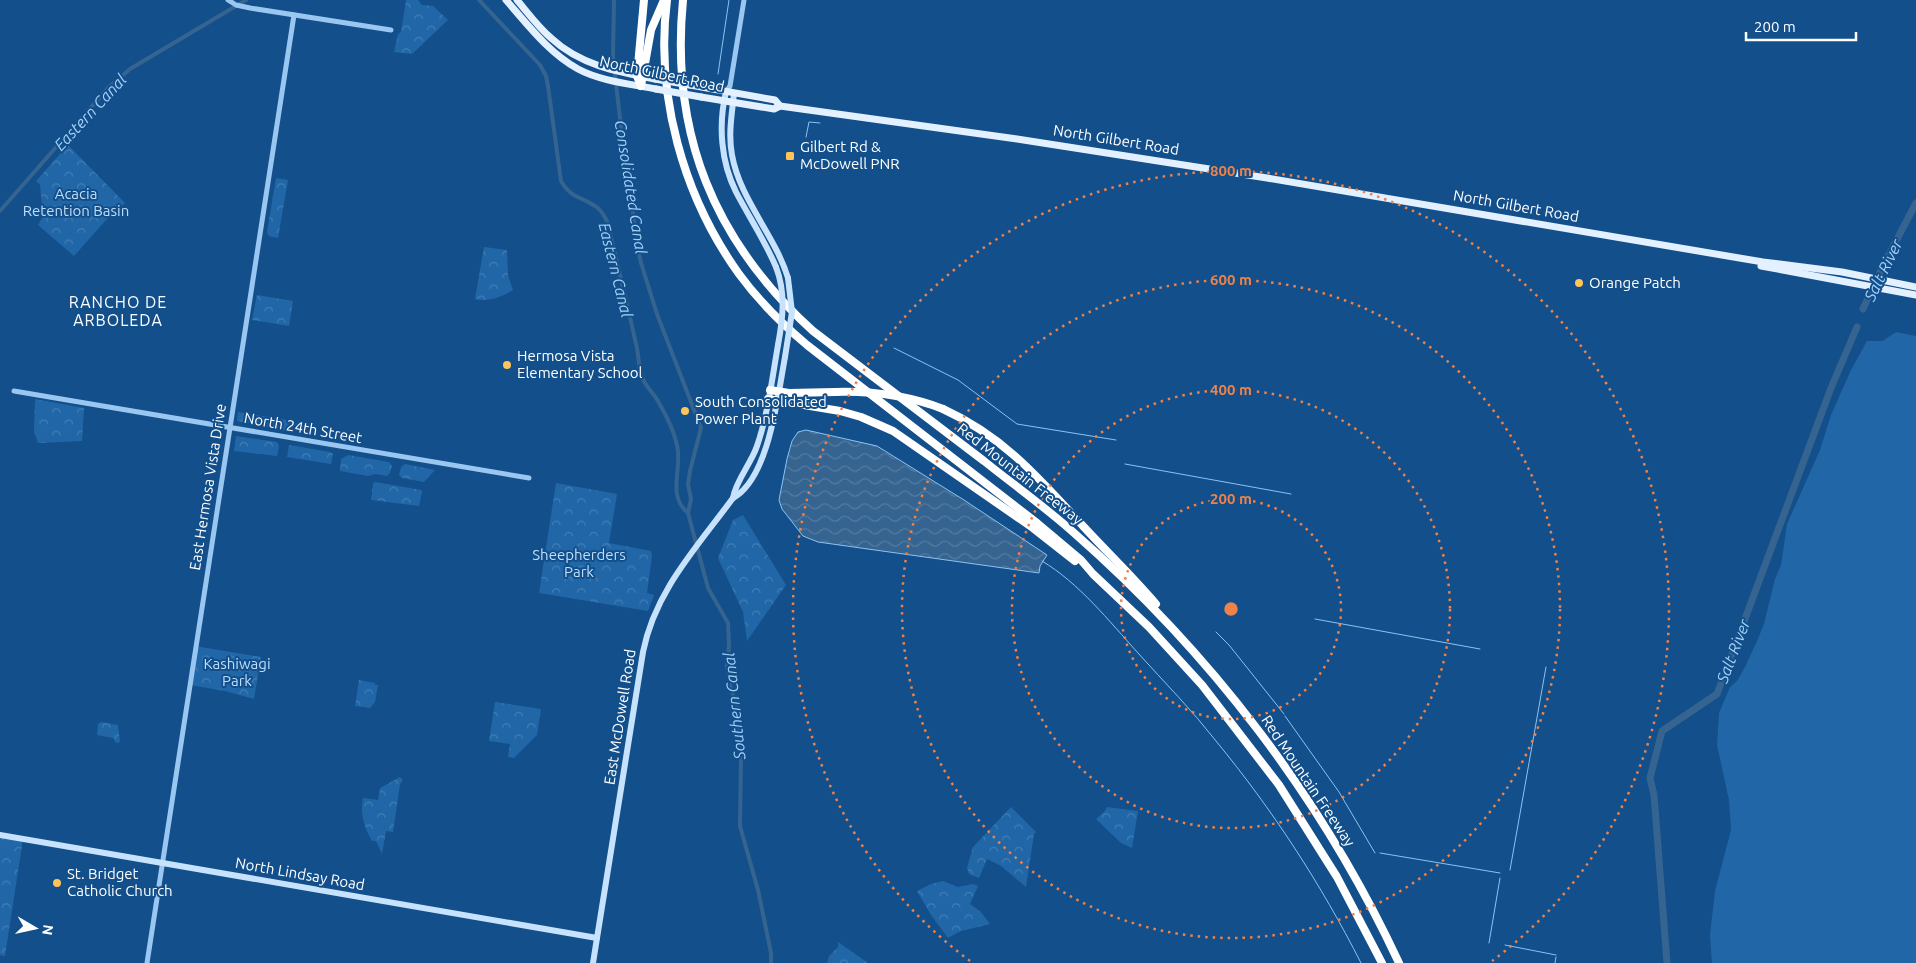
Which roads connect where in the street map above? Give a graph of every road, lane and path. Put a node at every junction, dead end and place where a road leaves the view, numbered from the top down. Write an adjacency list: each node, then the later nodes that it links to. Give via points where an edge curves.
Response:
1 (506, 0): 11 (main road, North Gilbert Road, via 541,40 579,69)
2 (517, 0): 10 (main road, North Gilbert Road, via 548,36 583,60)
3 (644, 0): 10 (highway)
4 (665, 0): 10 (highway, via 654,20); 27 (highway, Red Mountain Freeway, via 667,90 678,149 705,216 740,275 776,317 807,345 1037,523)
5 (682, 0): 28 (highway, Red Mountain Freeway, via 681,75 694,149 712,198 732,237 760,275 813,331 1073,532)
6 (744, 0): 12 (street, East McDowell Road)
7 (229, 1): 8 (street)
8 (294, 15): 9 (street); 24 (street, East Hermosa Vista Drive)
9 (391, 30)
10 (640, 76): 11 (highway); 12 (main road, North Gilbert Road, bridge)
11 (641, 86): 13 (main road, North Gilbert Road, bridge)
12 (730, 90): 13 (main road, East McDowell Road); 14 (main road, East McDowell Road); 15 (main road, North Gilbert Road, via 775,100)
13 (724, 101): 14 (main road, North Gilbert Road); 19 (main road, East McDowell Road, bridge, via 722,144 727,169 776,267 783,302)
14 (733, 103): 15 (main road, North Gilbert Road, via 774,109); 20 (main road, East McDowell Road, bridge, via 730,132 733,161 788,278 792,312)
15 (780, 106): 16 (main road, North Gilbert Road, via 1267,178)
16 (1653, 243): 17 (main road, North Gilbert Road, via 1842,272); 18 (main road, North Gilbert Road, via 1704,256)
17 (1916, 287)
18 (1916, 295)
19 (770, 390): 20 (highway); 22 (main road, East McDowell Road)
20 (779, 391): 23 (main road, East McDowell Road); 28 (highway, bridge, via 889,394 943,409 978,427 1012,452 1141,587)
21 (14, 392): 24 (street, North 24th Street)
22 (768, 399): 23 (highway); 26 (main road, East McDowell Road, via 756,450)
23 (777, 401): 26 (main road, East McDowell Road, via 763,455 742,494); 27 (highway, via 840,411 893,431 1033,528)
24 (230, 428): 25 (street, North 24th Street); 30 (street, East Hermosa Vista Drive)
25 (529, 478)
26 (733, 498): 31 (main road, East McDowell Road, via 662,596 645,641)
27 (1093, 574): 34 (highway, Red Mountain Freeway, via 1167,646 1260,758 1337,877)
28 (1184, 639): 35 (highway, Red Mountain Freeway, via 1303,792 1350,868)
29 (0, 835): 30 (main road, North Lindsay Road)
30 (162, 863): 31 (main road, North Lindsay Road); 32 (street, East Hermosa Vista Drive)
31 (596, 938): 33 (main road, East McDowell Road)
32 (146, 963)
33 (593, 963)
34 (1382, 963)
35 (1399, 963)

